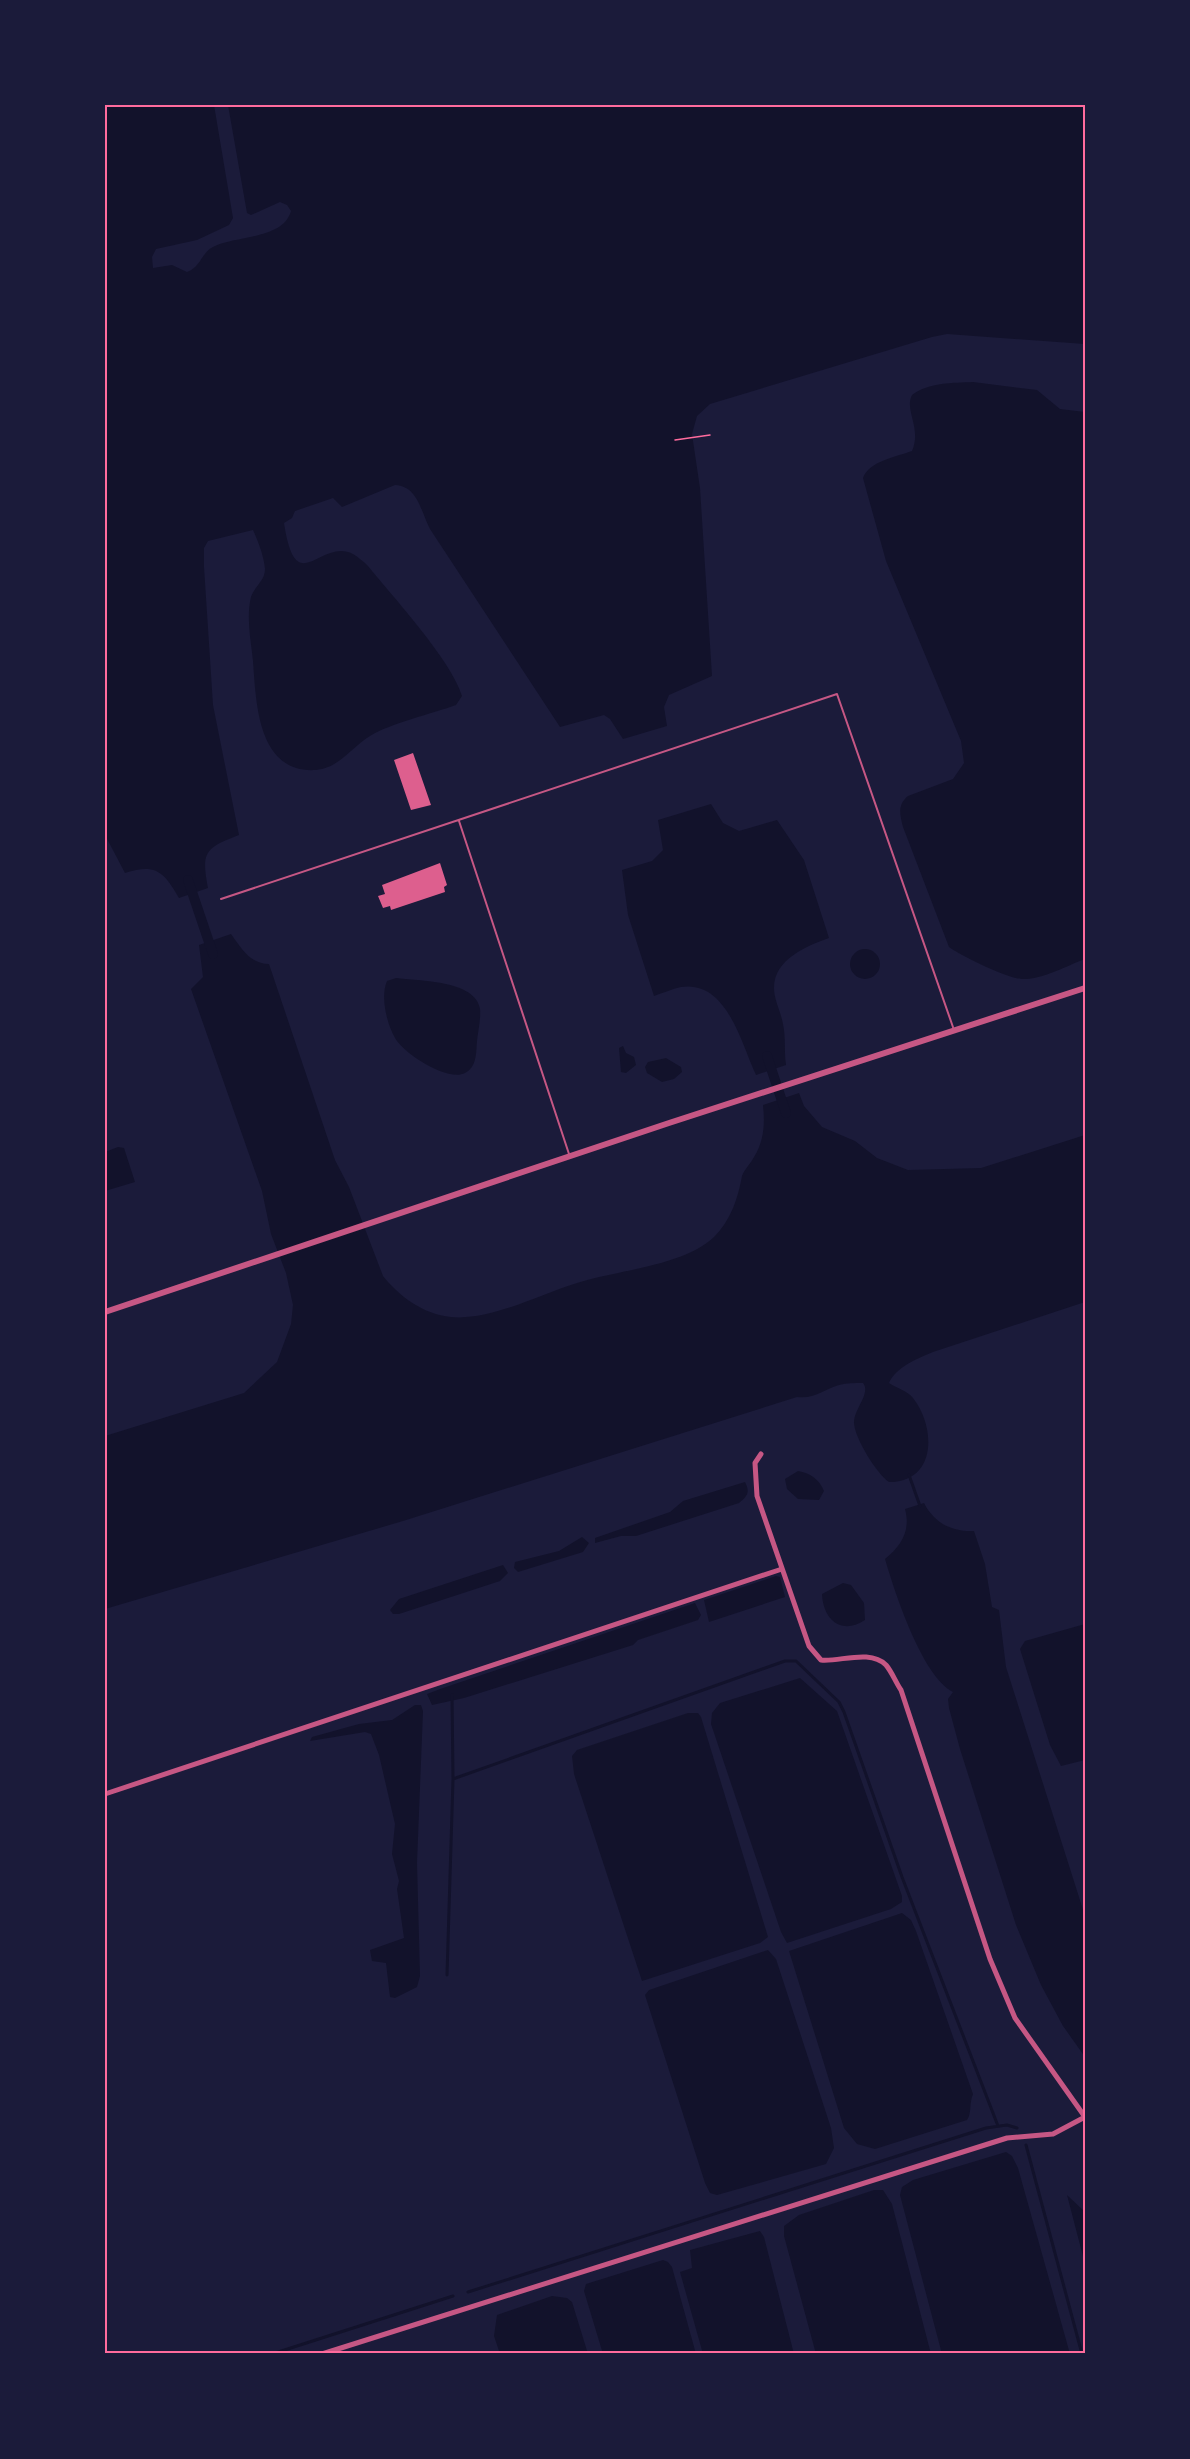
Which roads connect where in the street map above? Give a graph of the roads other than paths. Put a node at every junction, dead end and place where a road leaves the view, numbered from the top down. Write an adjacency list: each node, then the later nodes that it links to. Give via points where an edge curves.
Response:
1 (459, 821): 2 (lane); 4 (lane, via 837,694); 5 (lane)
2 (220, 899)
3 (1085, 988): 4 (street)
4 (954, 1030): 5 (street)
5 (570, 1157): 6 (street)
6 (105, 1312)
7 (761, 1454): 8 (street, via 755,1463 757,1497)
8 (782, 1569): 9 (street); 10 (street, via 808,1646 821,1660 836,1662 867,1656 885,1664 901,1690 990,1959 1015,2018)
9 (105, 1794)
10 (1085, 2117): 11 (street, via 1053,2134 1007,2138)
11 (322, 2354)

